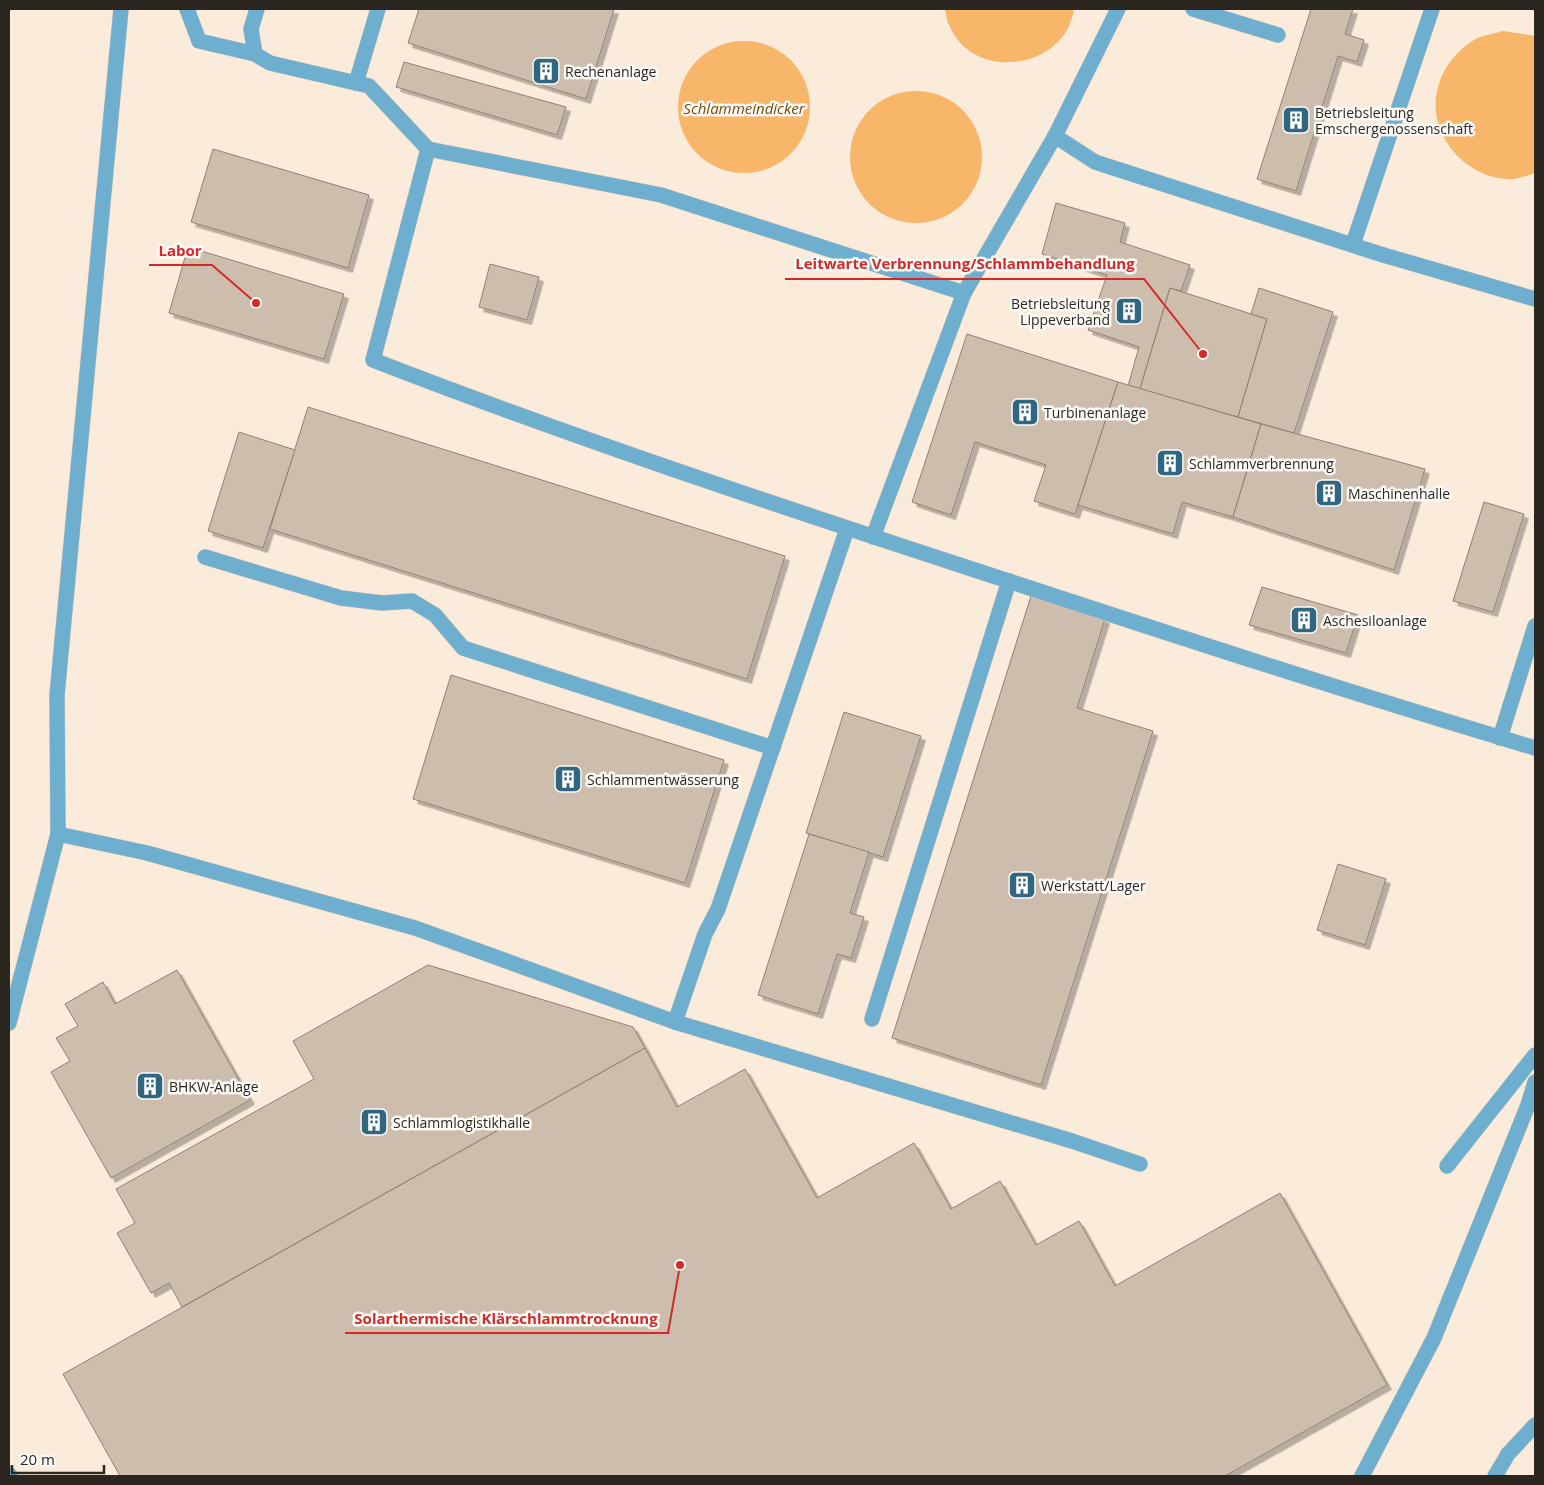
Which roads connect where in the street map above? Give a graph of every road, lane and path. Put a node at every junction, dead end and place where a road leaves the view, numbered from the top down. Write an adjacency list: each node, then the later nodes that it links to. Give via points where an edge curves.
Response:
1 (122, 9): 24 (lane, via 57,695)
2 (187, 9): 9 (lane, via 199,41)
3 (257, 9): 9 (lane, via 251,29)
4 (378, 9): 10 (lane)
5 (1118, 9): 11 (lane)
6 (1193, 9): 8 (lane)
7 (1432, 9): 13 (lane)
8 (1278, 35)
9 (255, 54): 10 (lane, via 270,63)
10 (356, 83): 12 (lane, via 369,86)
11 (1055, 136): 13 (lane, via 1095,162); 14 (lane)
12 (428, 149): 14 (lane, via 661,195); 16 (lane, via 373,360 522,418)
13 (1353, 244): 15 (lane)
14 (964, 293): 17 (lane)
15 (1535, 299)
16 (848, 529): 17 (lane); 22 (lane)
17 (873, 537): 19 (lane)
18 (205, 558): 22 (lane, via 341,598 382,603 412,601 435,615 463,648)
19 (1009, 581): 21 (lane); 25 (lane)
20 (1535, 626): 21 (lane)
21 (1500, 738): 23 (lane)
22 (773, 748): 27 (lane)
23 (1535, 748)
24 (58, 834): 26 (lane); 27 (lane, via 147,853 415,928)
25 (872, 1019)
26 (9, 1022)
27 (675, 1022): 30 (lane)
28 (1535, 1056): 31 (lane)
29 (1535, 1082): 33 (lane, via 1434,1338)
30 (1140, 1164)
31 (1447, 1166)
32 (1535, 1425): 34 (lane, via 1508,1454)
33 (1362, 1476)
34 (1495, 1476)

